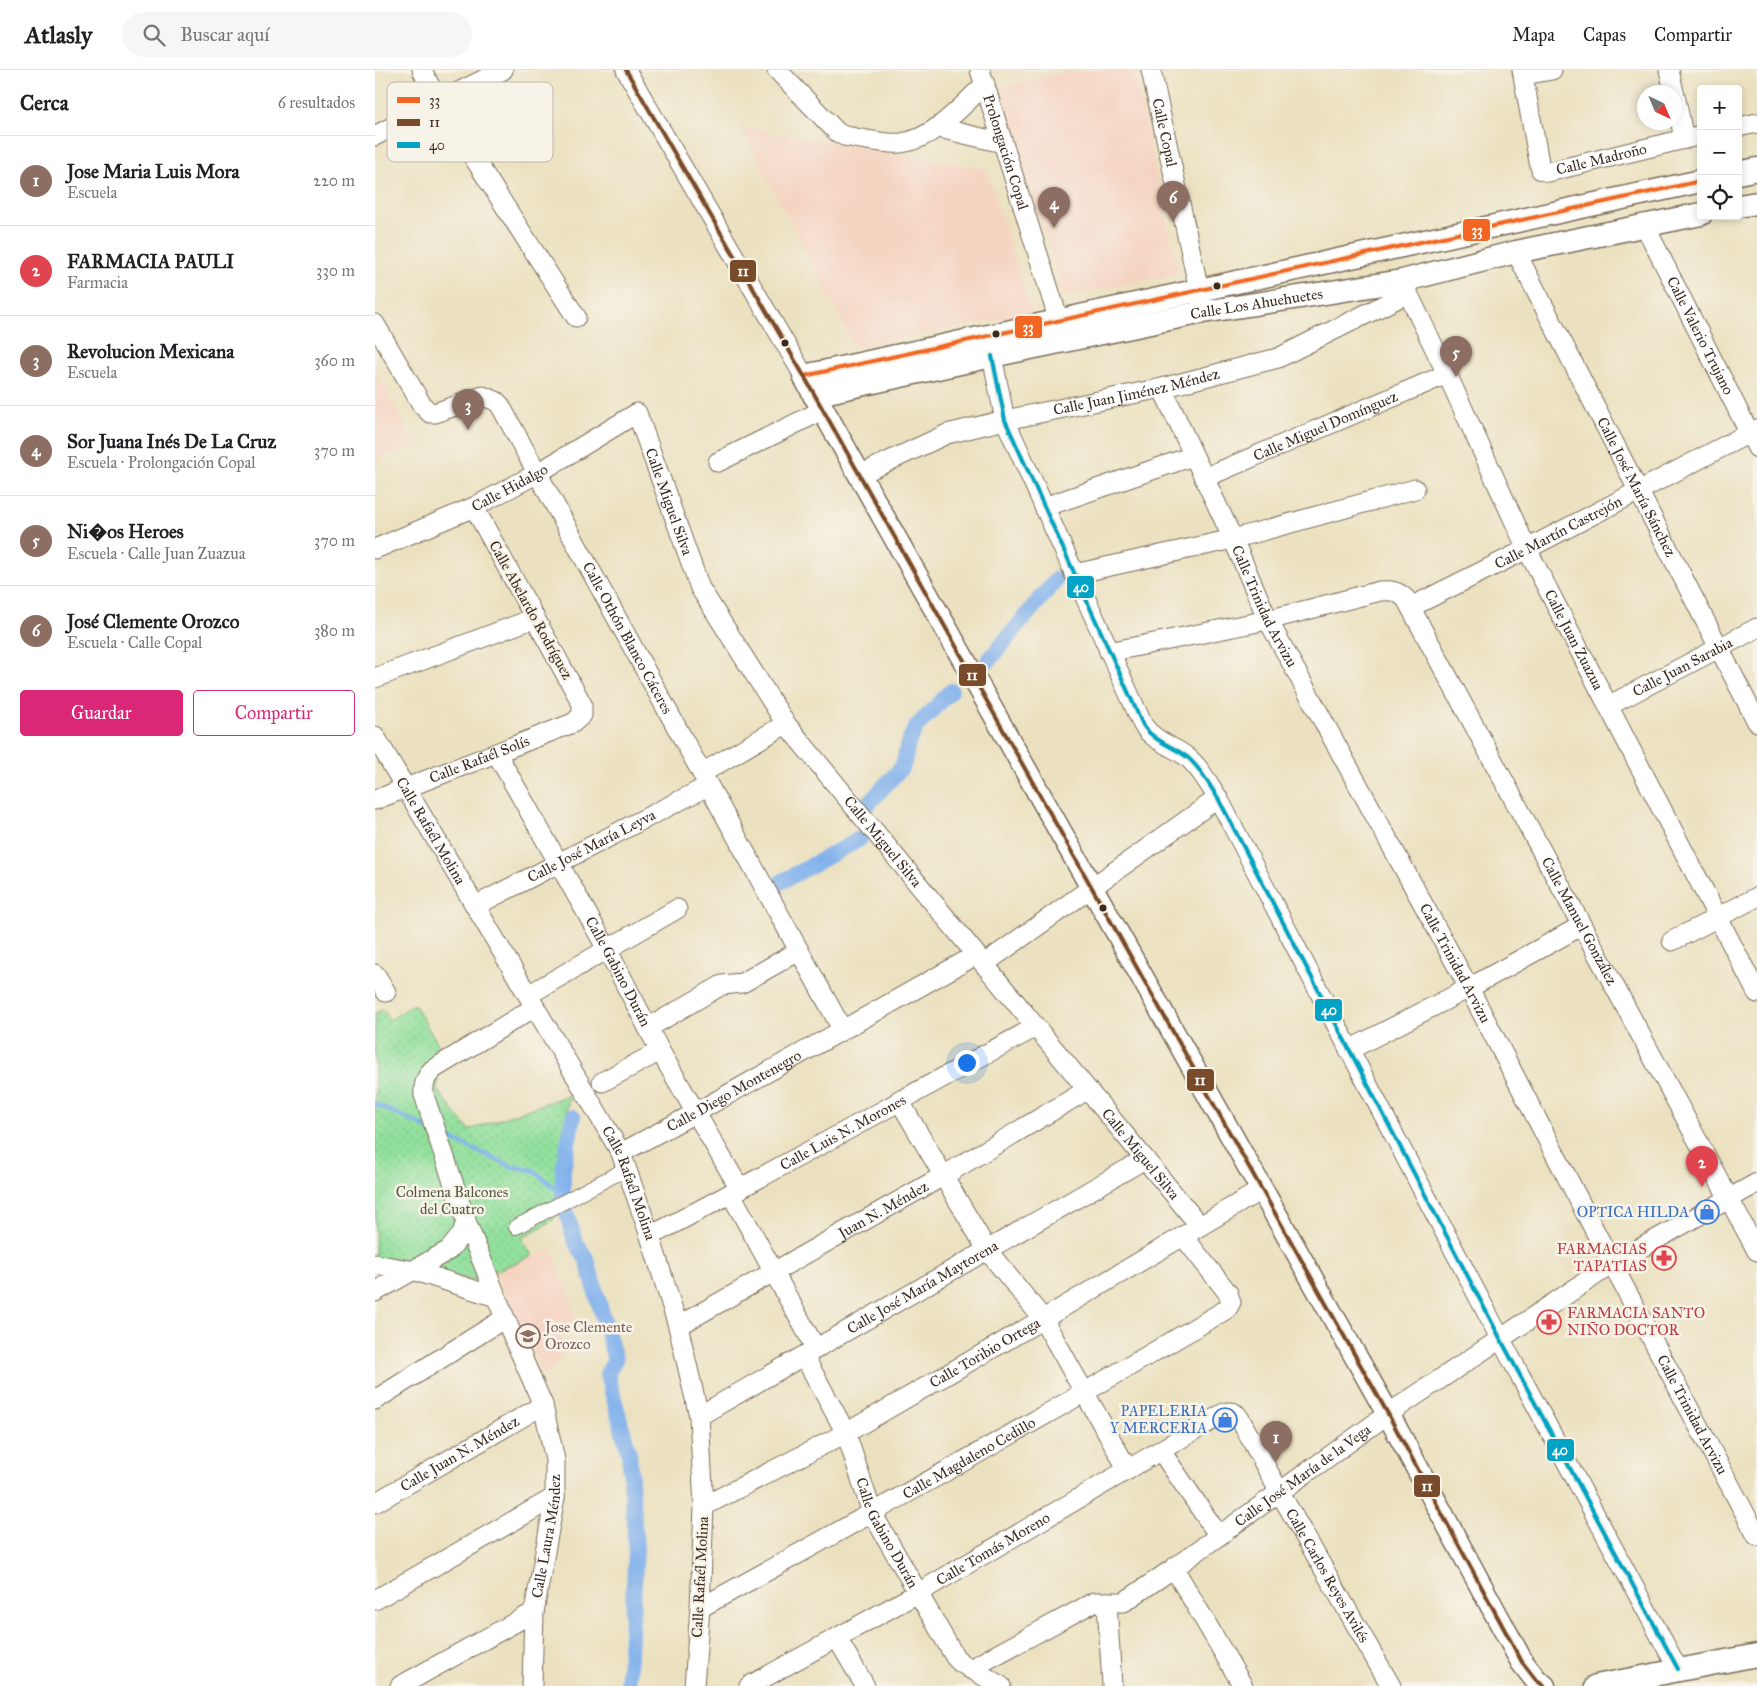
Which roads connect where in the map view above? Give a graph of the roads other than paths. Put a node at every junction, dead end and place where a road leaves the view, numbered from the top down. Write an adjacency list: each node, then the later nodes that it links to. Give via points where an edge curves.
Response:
1 (422, 70): 10 (street)
2 (503, 70): 11 (street)
3 (626, 70): 38 (street)
4 (777, 70): 16 (street, via 830,127 844,136 900,144)
5 (1151, 70): 31 (street, Calle Copal)
6 (1552, 70): 8 (street)
7 (1669, 70): 12 (street)
8 (1523, 73): 19 (street, Calle Madroño, via 1540,166 1545,172)
9 (983, 77): 16 (street); 20 (street, Prolongación Copal)
10 (428, 82)
11 (479, 82)
12 (1672, 85)
13 (1682, 113): 19 (street)
14 (1757, 123): 15 (street)
15 (1742, 126)
16 (939, 128): 20 (street)
17 (387, 130): 18 (street)
18 (375, 136)
19 (1692, 137)
20 (1003, 143): 33 (street, Prolongación Copal)
21 (477, 162): 32 (street)
22 (1757, 169): 23 (street)
23 (1742, 172)
24 (1697, 182): 31 (street, Calle Los Ahuehuetes)
25 (1757, 203): 26 (street)
26 (1742, 205)
27 (1697, 215): 28 (street, Calle Los Ahuehuetes)
28 (1644, 224): 29 (street, Calle Los Ahuehuetes); 41 (street, Calle Valerio Trujano)
29 (1517, 252): 30 (street, Calle Los Ahuehuetes); 48 (street, Calle José María Sánchez)
30 (1405, 287): 31 (street, Calle Los Ahuehuetes); 36 (street, Calle Juan Zuazua); 37 (street, Calle Juan Jiménez Méndez, via 1288,354)
31 (1201, 302): 33 (street, Calle Los Ahuehuetes); 35 (street, Calle Los Ahuehuetes)
32 (576, 317)
33 (1059, 321): 38 (street, Calle Los Ahuehuetes)
34 (375, 324): 44 (street, Calle Othón Blanco Cáceres, via 426,410 435,414 483,396 496,400)
35 (992, 356): 38 (street, Calle Los Ahuehuetes); 40 (street)
36 (1447, 374): 46 (street, Calle Miguel Domínguez); 53 (street, Calle Juan Zuazua)
37 (1162, 388): 40 (street, Calle Juan Jiménez Méndez); 42 (street, Calle Trinidad Arvizu)
38 (814, 394): 43 (street); 45 (street)
39 (637, 413): 44 (street, Calle Hidalgo); 65 (street, Calle Miguel Silva, via 700,588)
40 (1005, 420): 45 (street, Calle Juan Jiménez Méndez, via 947,434); 50 (street)
41 (1755, 436): 48 (street, Calle Martín Castrejón)
42 (1193, 456): 46 (street, Calle Trinidad Arvizu); 50 (street)
43 (718, 462)
44 (538, 473): 49 (street, Calle Hidalgo); 68 (street, Calle Othón Blanco Cáceres)
45 (859, 475): 73 (street)
46 (1203, 478): 51 (street, Calle Trinidad Arvizu)
47 (1415, 489): 51 (street)
48 (1639, 491): 53 (street, Calle Martín Castrejón); 59 (street, Calle José María Sánchez)
49 (474, 507): 52 (street, Calle Hidalgo); 56 (street, Calle Abelardo Rodríguez)
50 (1044, 507): 54 (street)
51 (1233, 539): 54 (street); 57 (street, Calle Trinidad Arvizu)
52 (375, 549)
53 (1527, 549): 55 (street, Calle Martín Castrejón); 62 (street, Calle Juan Zuazua)
54 (1074, 574): 60 (street)
55 (1406, 600): 57 (street, Calle Martín Castrejón, via 1390,590 1379,591); 78 (street, Calle Manuel González)
56 (535, 618): 61 (street); 63 (street, Calle Abelardo Rodríguez, via 582,704)
57 (1269, 620): 60 (street, Calle Martín Castrejón); 84 (street, Calle Trinidad Arvizu)
58 (1757, 628): 59 (street, Calle Juan Sarabia)
59 (1719, 648): 62 (street, Calle Juan Sarabia); 64 (street, Calle José María Sánchez)
60 (1109, 652): 70 (street, via 1147,731 1193,761)
61 (375, 678)
62 (1608, 706): 77 (street, Calle Juan Zuazua)
63 (583, 715): 67 (street, Calle Rafaél Solís, via 573,723)
64 (1757, 722)
65 (786, 724): 68 (street, Calle José María Leyva); 82 (street, Calle Miguel Silva)
66 (375, 736): 69 (street, Calle Rafaél Molina)
67 (497, 754): 69 (street, Calle Rafaél Solís); 72 (street, Calle Gabino Durán)
68 (705, 779): 72 (street, Calle José María Leyva); 81 (street, Calle Othón Blanco Cáceres)
69 (406, 789): 71 (street, Calle Rafaél Solís); 75 (street, Calle Rafaél Molina)
70 (1217, 798): 73 (street, Calle Diego Montenegro); 91 (street)
71 (375, 800)
72 (559, 864): 75 (street, Calle José María Leyva); 80 (street, Calle Gabino Durán)
73 (1092, 888): 82 (street, Calle Diego Montenegro); 101 (street)
74 (1757, 897): 77 (street)
75 (475, 906): 87 (street, Calle Rafaél Molina)
76 (677, 908): 80 (street, Calle Laura Méndez)
77 (1717, 918): 79 (street); 86 (street, Calle Juan Zuazua)
78 (1581, 926): 84 (street); 103 (street, Calle Manuel González)
79 (1672, 942)
80 (607, 949): 87 (street, Calle Laura Méndez); 89 (street, Calle Gabino Durán)
81 (799, 951): 89 (street, via 742,983 722,985); 90 (street, Calle Othón Blanco Cáceres)
82 (980, 960): 88 (street, Calle Miguel Silva); 90 (street, Calle Diego Montenegro)
83 (375, 974): 85 (street)
84 (1469, 988): 91 (street); 112 (street, Calle Trinidad Arvizu)
85 (386, 992)
86 (1757, 993)
87 (532, 1001): 98 (street, Calle Rafaél Molina); 104 (street, Calle Laura Méndez, via 426,1077 423,1095)
88 (1035, 1027): 94 (street, Calle Miguel Silva); 95 (street, Calle Luis N. Morones)
89 (648, 1028): 92 (street, Calle Gabino Durán)
90 (842, 1029): 96 (street, Calle Diego Montenegro)
91 (1349, 1050): 120 (street)
92 (660, 1051): 93 (street); 96 (street, Calle Gabino Durán)
93 (602, 1082)
94 (1087, 1090): 97 (street, Calle Miguel Silva); 99 (street, Juan N. Méndez)
95 (899, 1100): 99 (street); 102 (street, Calle Luis N. Morones)
96 (695, 1113): 98 (street, Calle Diego Montenegro); 102 (street, Calle Gabino Durán)
97 (1145, 1159): 105 (street, Calle Miguel Silva); 109 (street, Calle José María Maytorena)
98 (623, 1161): 106 (street, via 581,1192); 107 (street, Calle Rafaél Molina)
99 (943, 1176): 109 (street); 114 (street, Juan N. Méndez)
100 (1757, 1183): 103 (street, Calle José María de la Vega)
101 (1261, 1190): 105 (street, Calle Toribio Ortega); 126 (street)
102 (735, 1191): 107 (street, Calle Luis N. Morones); 114 (street, Calle Gabino Durán)
103 (1729, 1198): 110 (street, Calle Manuel González); 112 (street, Calle José María de la Vega)
104 (466, 1221): 113 (street, via 449,1250); 116 (street, Calle Laura Méndez)
105 (1200, 1226): 108 (street, Calle Toribio Ortega)
106 (516, 1227)
107 (650, 1236): 119 (street, Calle Rafaél Molina)
108 (1183, 1236): 118 (street, Calle Toribio Ortega); 122 (street, Calle Magdaleno Cedillo, via 1229,1293 1231,1302 1227,1309)
109 (987, 1250): 118 (street); 121 (street, Calle José María Maytorena)
110 (1757, 1252)
111 (375, 1264): 113 (street)
112 (1612, 1264): 120 (street, Calle José María de la Vega); 137 (street, Calle Trinidad Arvizu)
113 (415, 1271): 115 (street); 116 (street)
114 (775, 1272): 119 (street, Juan N. Méndez); 121 (street, Calle Gabino Durán)
115 (375, 1292)
116 (496, 1296): 117 (street, Calle Laura Méndez)
117 (505, 1318): 123 (street); 124 (street, Calle Laura Méndez)
118 (1043, 1319): 122 (street); 128 (street, Calle Toribio Ortega)
119 (678, 1326): 127 (street, Calle Rafaél Molina)
120 (1501, 1338): 126 (street, Calle José María de la Vega); 147 (street)
121 (810, 1352): 127 (street, Calle José María Maytorena); 128 (street, Calle Gabino Durán)
122 (1084, 1393): 130 (street); 135 (street, Calle Magdaleno Cedillo)
123 (375, 1400)
124 (543, 1405): 132 (street, Calle Laura Méndez, via 555,1460); 133 (street, Calle Juan N. Méndez)
125 (1236, 1414): 129 (street, Calle Tomás Moreno, via 1224,1414); 131 (street, Calle Carlos Reyes Avilés)
126 (1389, 1414): 131 (street, Calle José María de la Vega); 149 (street, via 1522,1662)
127 (699, 1416): 134 (street, Calle Rafaél Molina)
128 (846, 1433): 134 (street, Calle Toribio Ortega); 135 (street, Calle Gabino Durán)
129 (1161, 1451): 130 (street, Calle Tomás Moreno); 136 (street)
130 (1128, 1470): 139 (street, Calle Tomás Moreno)
131 (1280, 1493): 136 (street, Calle José María de la Vega); 157 (street, Calle Carlos Reyes Avilés)
132 (555, 1497): 140 (street); 143 (street, Calle Laura Méndez)
133 (375, 1503)
134 (704, 1506): 142 (street, Calle Rafaél Molina)
135 (872, 1513): 139 (street, Calle Gabino Durán); 142 (street, Calle Magdaleno Cedillo)
136 (1219, 1536): 138 (street, Calle José María de la Vega)
137 (1757, 1536)
138 (1174, 1568): 141 (street, Calle José María de la Vega, via 1124,1602); 156 (street)
139 (918, 1594): 144 (street, Calle Tomás Moreno); 146 (street, Calle Gabino Durán, via 955,1657)
140 (375, 1600)
141 (1107, 1602): 146 (street, Calle José María de la Vega, via 1084,1606); 155 (street)
142 (700, 1608): 152 (street, Calle Rafaél Molina)
143 (534, 1612): 150 (street); 151 (street, Calle Laura Méndez)
144 (837, 1638): 148 (street, Calle Tomás Moreno); 153 (street)
145 (1757, 1655): 147 (street)
146 (970, 1669): 154 (street, Calle Gabino Durán)
147 (1678, 1669): 158 (street)
148 (760, 1683)
149 (1538, 1684)
150 (400, 1686)
151 (532, 1686)
152 (694, 1686)
153 (865, 1686)
154 (1001, 1686)
155 (1113, 1686)
156 (1243, 1686)
157 (1391, 1686)
158 (1596, 1686)

